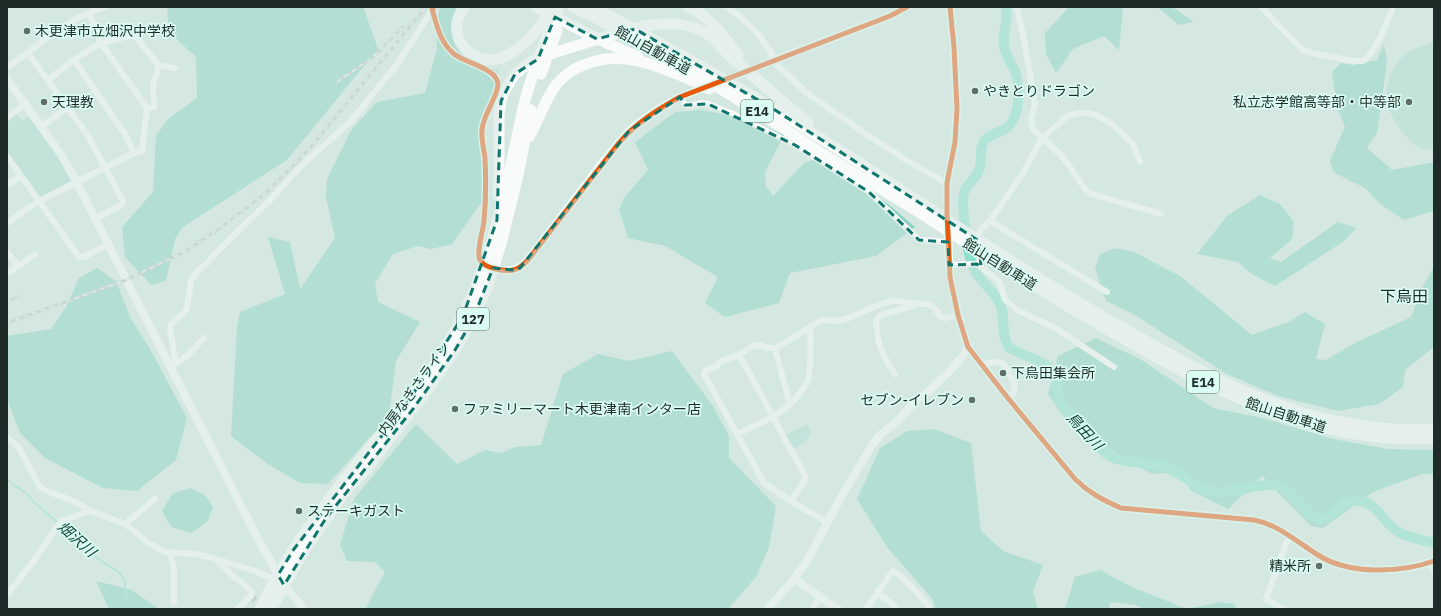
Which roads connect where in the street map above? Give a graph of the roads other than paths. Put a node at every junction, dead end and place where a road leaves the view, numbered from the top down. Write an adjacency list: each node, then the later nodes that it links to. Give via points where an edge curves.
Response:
1 (105, 7): 18 (street)
2 (464, 7): 4 (highway, via 457,23 459,42 466,51 486,60 503,58 526,43)
3 (536, 7): 26 (highway)
4 (553, 7)
5 (559, 7): 52 (highway, 内房なぎさライン / 127, via 532,76)
6 (568, 7): 38 (highway, 内房なぎさライン / 127, via 539,80)
7 (573, 7): 16 (highway, 館山自動車道 / E14)
8 (688, 7): 29 (highway, via 708,19 718,29)
9 (727, 7): 22 (street, via 758,34 772,52)
10 (907, 7): 22 (street, via 890,16)
11 (945, 7): 17 (street)
12 (1017, 7): 37 (street, via 1035,104 1031,119 1033,129)
13 (1261, 7): 14 (street, via 1303,50 1363,61 1375,48)
14 (1393, 7)
15 (433, 8): 62 (street, via 440,39 454,54 490,72 498,84 482,131 485,156 484,227 478,253 479,260); 74 (street, via 398,63 352,120 301,166 196,273 191,281 187,308 170,328 174,359)
16 (591, 11): 36 (highway, 館山自動車道 / E14); 47 (highway, 館山自動車道 / E14, via 711,70)
17 (950, 11): 45 (street, via 957,109 955,142)
18 (89, 13): 19 (street); 20 (street, via 64,27)
19 (101, 43): 21 (street); 23 (street, via 133,35); 33 (street)
20 (28, 53): 24 (street); 28 (street)
21 (74, 60): 28 (street); 39 (street)
22 (771, 61): 45 (street, via 814,99 911,163)
23 (158, 65): 25 (street); 33 (street, via 153,84 154,107)
24 (7, 68)
25 (175, 68)
26 (675, 74): 36 (highway); 38 (highway, via 626,59 593,61 570,73 557,84)
27 (7, 79): 31 (street)
28 (48, 80): 32 (street)
29 (771, 92): 47 (highway, via 834,143); 52 (highway, via 711,36 688,25 659,24 543,56 515,74 501,101)
30 (680, 97): 55 (street, via 685,105 708,104 734,114 795,146 869,192 919,240); 62 (street, via 641,120 629,131 520,268 513,270)
31 (25, 104): 34 (street); 35 (street)
32 (68, 107): 35 (street); 42 (street)
33 (147, 108): 39 (street, via 142,151)
34 (7, 118)
35 (41, 127): 44 (street)
36 (794, 134): 49 (highway, 館山自動車道 / E14, via 826,156)
37 (1042, 138): 41 (street, via 1067,116 1088,113 1114,125 1132,144); 50 (street, via 1062,156 1088,193); 53 (street)
38 (522, 149): 62 (highway, 内房なぎさライン / 127, via 513,193)
39 (134, 153): 42 (street)
40 (7, 156): 43 (street)
41 (1140, 162)
42 (105, 167): 44 (street); 51 (street, via 123,201 121,205)
43 (21, 176): 46 (street); 48 (street)
44 (76, 181): 48 (street); 51 (street)
45 (947, 183): 55 (street)
46 (7, 186)
47 (913, 198): 49 (highway, 館山自動車道 / E14)
48 (39, 201): 54 (street); 56 (street, via 79,257 84,257)
49 (923, 210): 59 (highway, 館山自動車道 / E14)
50 (1161, 214)
51 (95, 219): 56 (street)
52 (497, 220): 62 (highway, 内房なぎさライン / 127)
53 (990, 221): 63 (street, via 979,233); 65 (street)
54 (7, 223)
55 (948, 242): 60 (street)
56 (108, 244): 74 (street)
57 (7, 252): 61 (street)
58 (35, 254): 61 (street)
59 (996, 257): 80 (highway, 館山自動車道 / E14, via 1158,348 1262,399 1309,415 1349,424 1394,429); 83 (highway, 館山自動車道 / E14, via 1080,314 1154,356 1259,407 1307,424 1349,433 1394,438)
60 (949, 265): 63 (street, via 977,264); 67 (street)
61 (18, 266): 64 (street)
62 (488, 266): 95 (highway, 内房なぎさライン / 127, via 463,316 434,364 408,402 316,516 294,548)
63 (982, 267): 75 (street, via 999,281 1005,300 1019,311 1056,328)
64 (7, 274)
65 (1107, 292)
66 (916, 304): 67 (street, via 927,303 933,306 941,317); 68 (street, via 893,301 841,320 820,321); 76 (street, via 881,315 876,320 880,349)
67 (958, 315): 70 (street)
68 (810, 328): 71 (street); 78 (street, via 808,381 798,398)
69 (204, 338): 74 (street, via 189,354)
70 (968, 347): 73 (street); 87 (street, via 949,372 872,445)
71 (775, 348): 72 (street, via 753,346); 78 (street)
72 (739, 355): 79 (street); 81 (street, via 726,359 704,374)
73 (982, 365): 77 (street); 77 (street, via 994,362 1005,365 1014,389)
74 (171, 366): 95 (street)
75 (1114, 366)
76 (895, 374)
77 (1007, 397): 89 (street, via 1074,479 1086,490 1107,502 1121,508 1254,520 1275,527)
78 (790, 405): 79 (street)
79 (773, 417): 81 (street); 85 (street, via 805,475 805,480)
80 (1434, 429)
81 (737, 434): 85 (street, via 764,483)
82 (7, 437): 86 (street, via 23,454 40,487 76,502)
83 (1434, 438)
84 (155, 499): 88 (street)
85 (791, 501): 87 (street)
86 (90, 511): 88 (street); 97 (street, via 61,521)
87 (828, 523): 94 (street)
88 (124, 524): 90 (street, via 150,544)
89 (1289, 536): 92 (street, via 1319,556 1342,566 1357,569 1397,569); 110 (street, via 1266,599)
90 (170, 552): 91 (street); 99 (street, via 174,569)
91 (215, 558): 95 (street); 100 (street, via 252,590 251,596)
92 (1431, 562): 93 (street)
93 (1434, 571)
94 (794, 579): 98 (street); 104 (street)
95 (280, 580): 101 (highway, 内房なぎさライン / 127); 102 (highway, 内房なぎさライン / 127); 103 (street)
96 (877, 592): 107 (street); 108 (street); 109 (street, via 893,571)
97 (7, 595)
98 (820, 597): 105 (street); 106 (street)
99 (174, 602)
100 (237, 609)
101 (260, 609)
102 (271, 609)
103 (304, 609)
104 (768, 609)
105 (812, 609)
106 (838, 609)
107 (866, 609)
108 (896, 609)
109 (930, 609)
110 (1283, 609)

